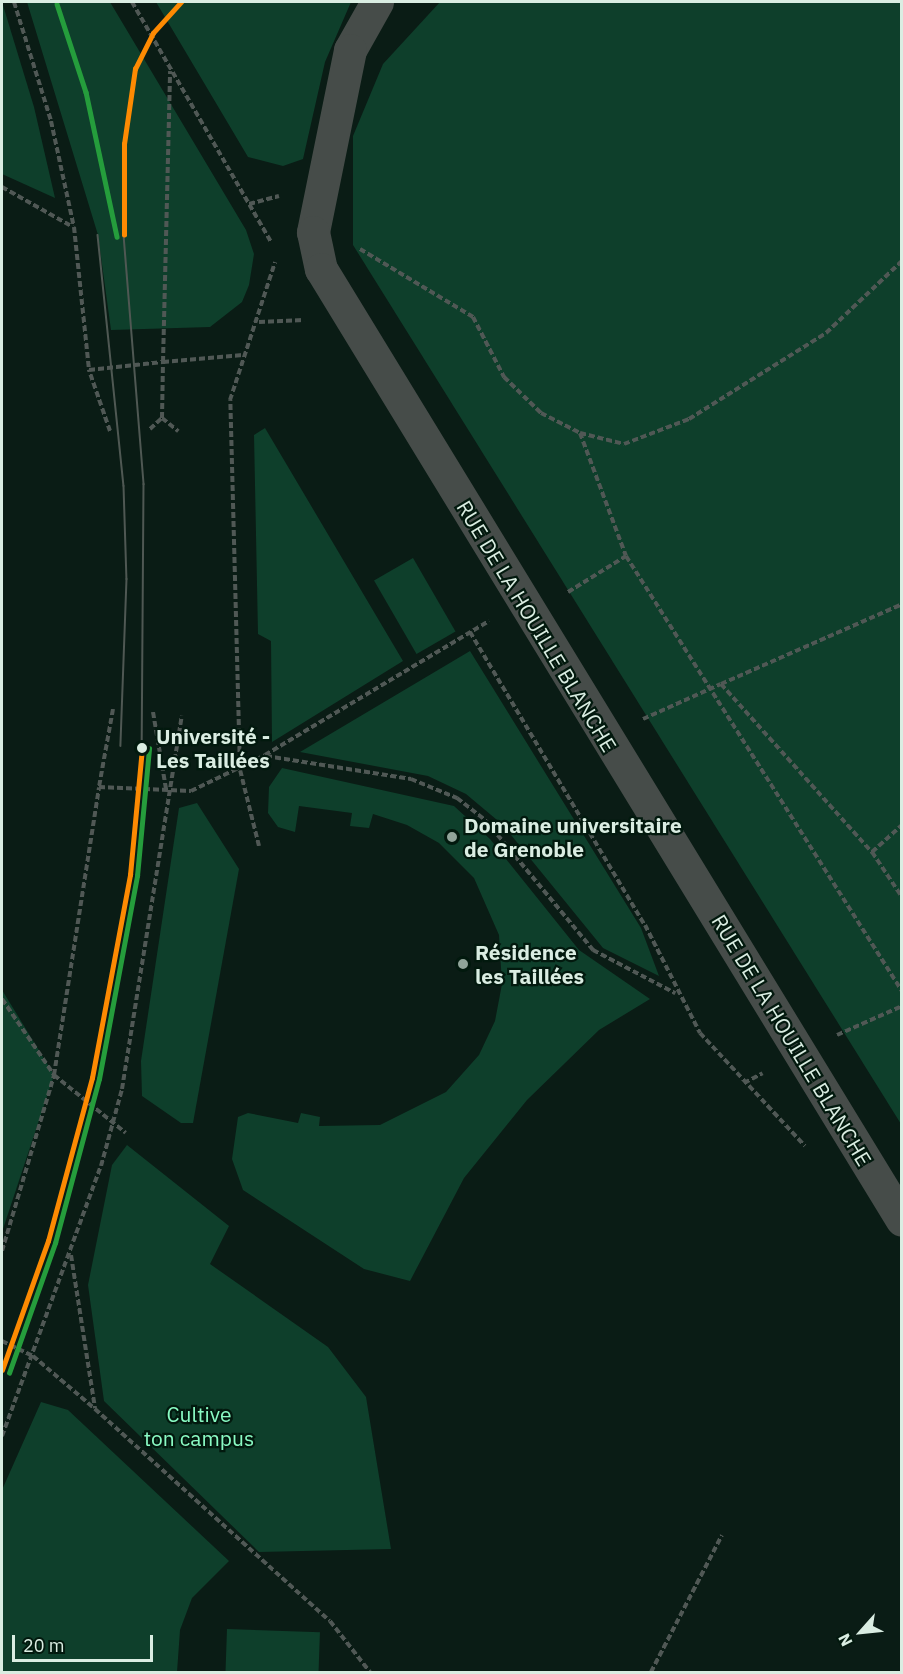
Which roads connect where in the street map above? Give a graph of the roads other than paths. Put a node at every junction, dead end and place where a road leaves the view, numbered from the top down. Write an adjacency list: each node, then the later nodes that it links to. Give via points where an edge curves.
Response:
1 (377, 2): 2 (street, RUE DE LA HOUILLE BLANCHE, via 350,50 313,232 315,248 343,306 603,736 766,990)
2 (902, 1220)

